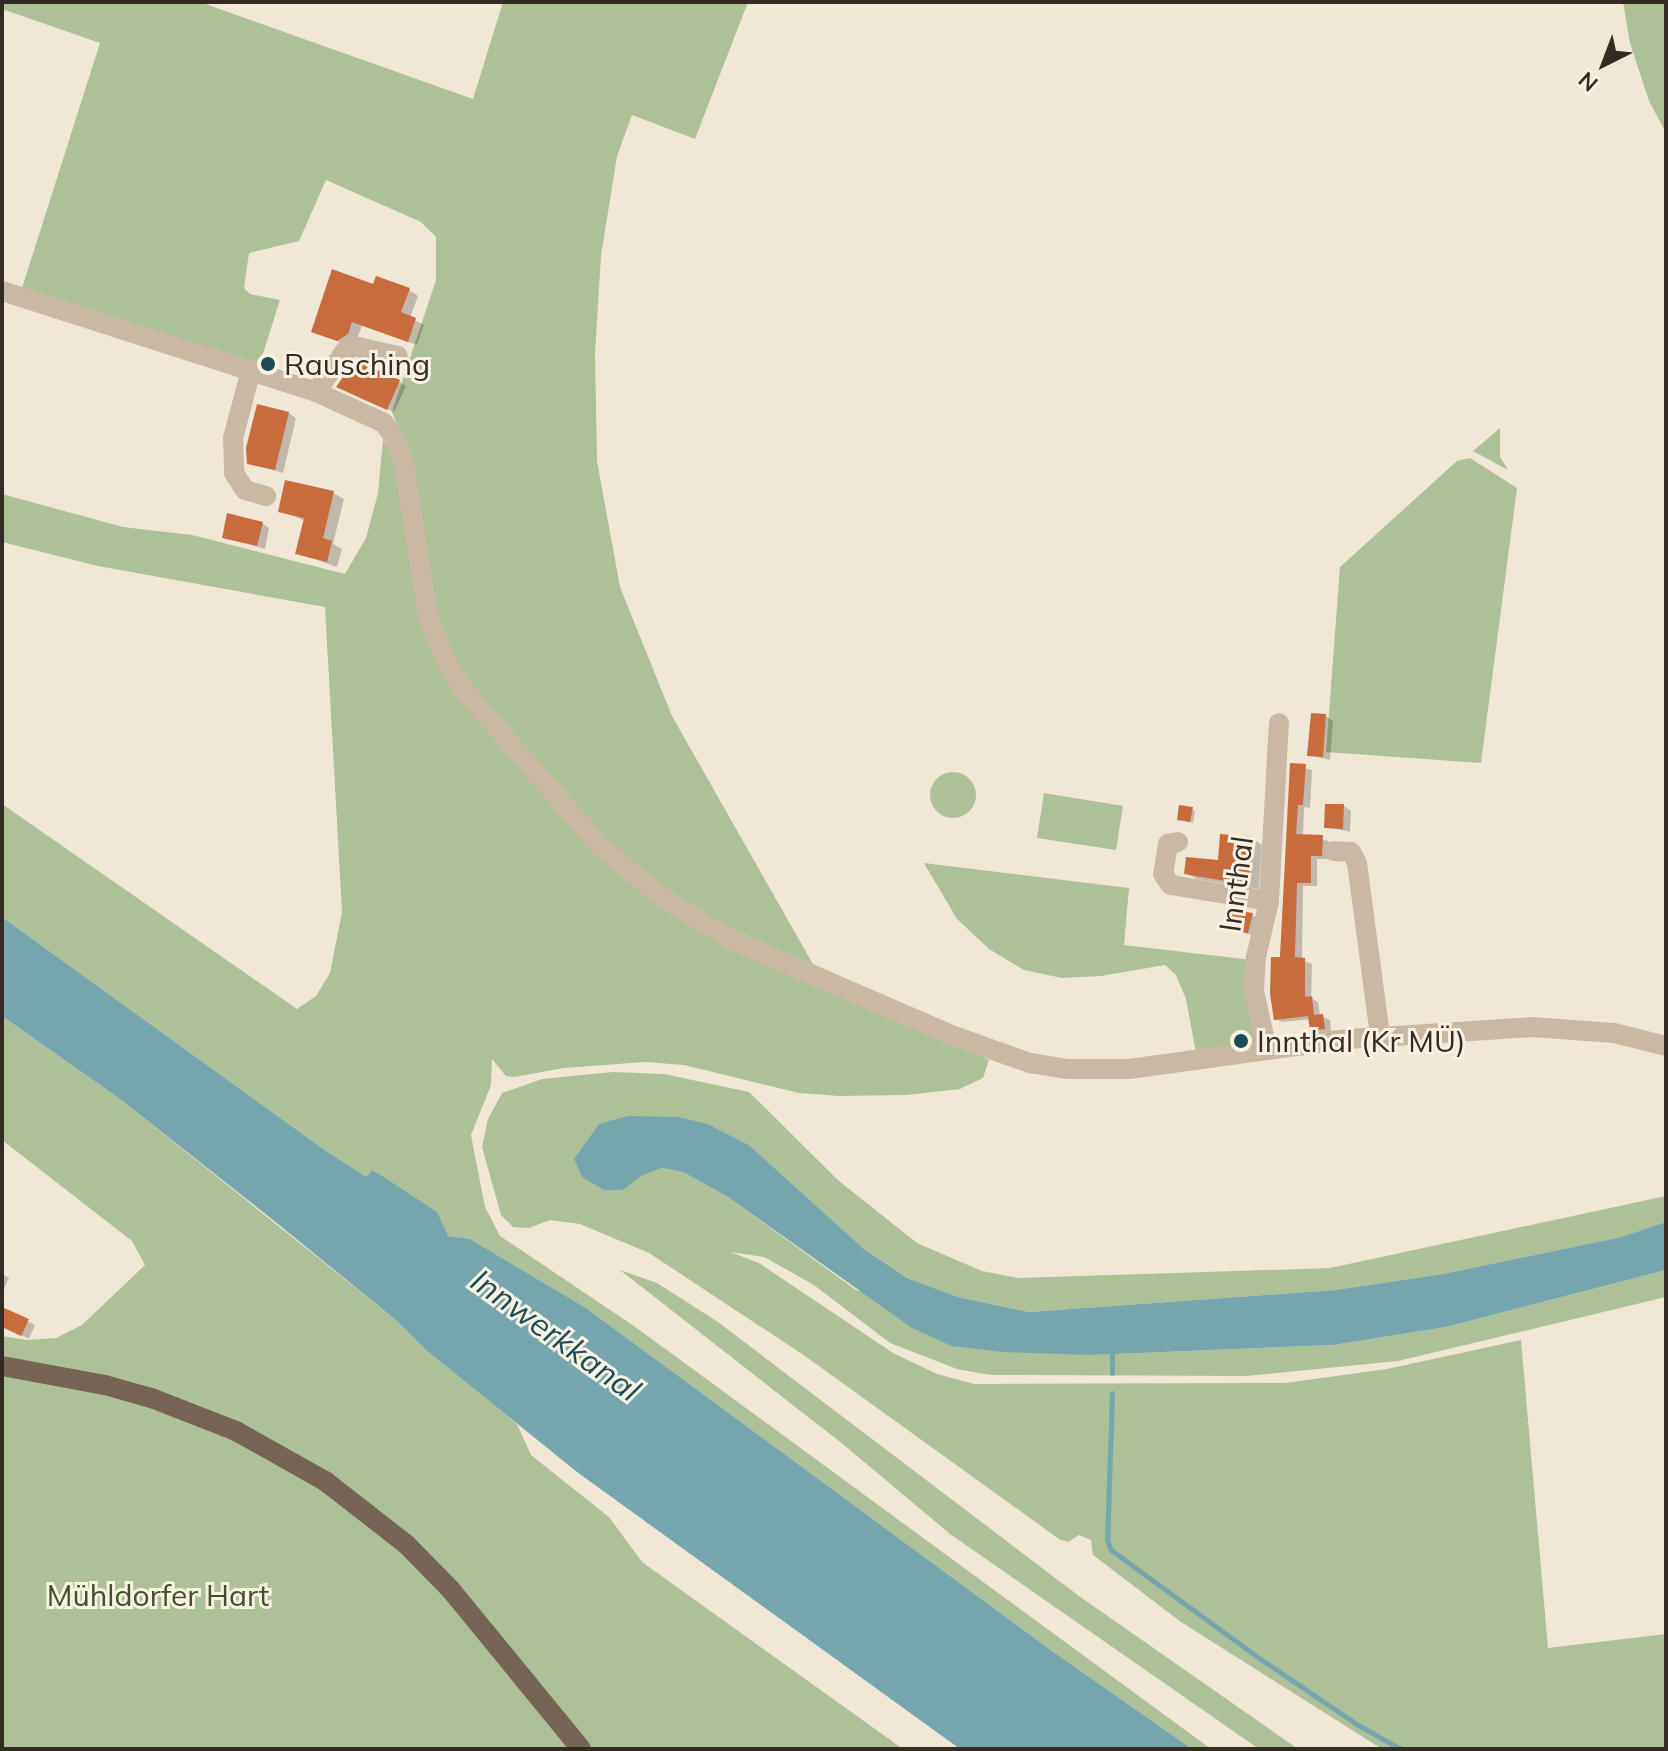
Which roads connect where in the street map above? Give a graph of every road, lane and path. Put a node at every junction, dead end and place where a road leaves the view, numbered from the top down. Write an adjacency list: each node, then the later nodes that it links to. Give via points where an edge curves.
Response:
1 (2, 291): 3 (street)
2 (398, 356): 4 (street, via 354,346)
3 (251, 370): 4 (street); 5 (street, via 233,438 234,473 245,490)
4 (316, 392): 12 (street, via 374,416 395,439 410,494 428,617 464,690 600,846 660,896 732,940 954,1036 1030,1063 1104,1071)
5 (266, 496)
6 (1279, 723): 9 (street, Innthal)
7 (1178, 842): 9 (street, via 1168,844 1163,874 1171,885)
8 (1334, 851): 10 (street, via 1351,852 1357,863)
9 (1269, 901): 12 (street, Innthal, via 1254,991)
10 (1380, 1036): 11 (street, via 1579,1028); 12 (street)
11 (1666, 1046)
12 (1267, 1050)
13 (2, 1366): 14 (main road, via 154,1399 236,1431 325,1481 406,1544 451,1590)
14 (581, 1749)

